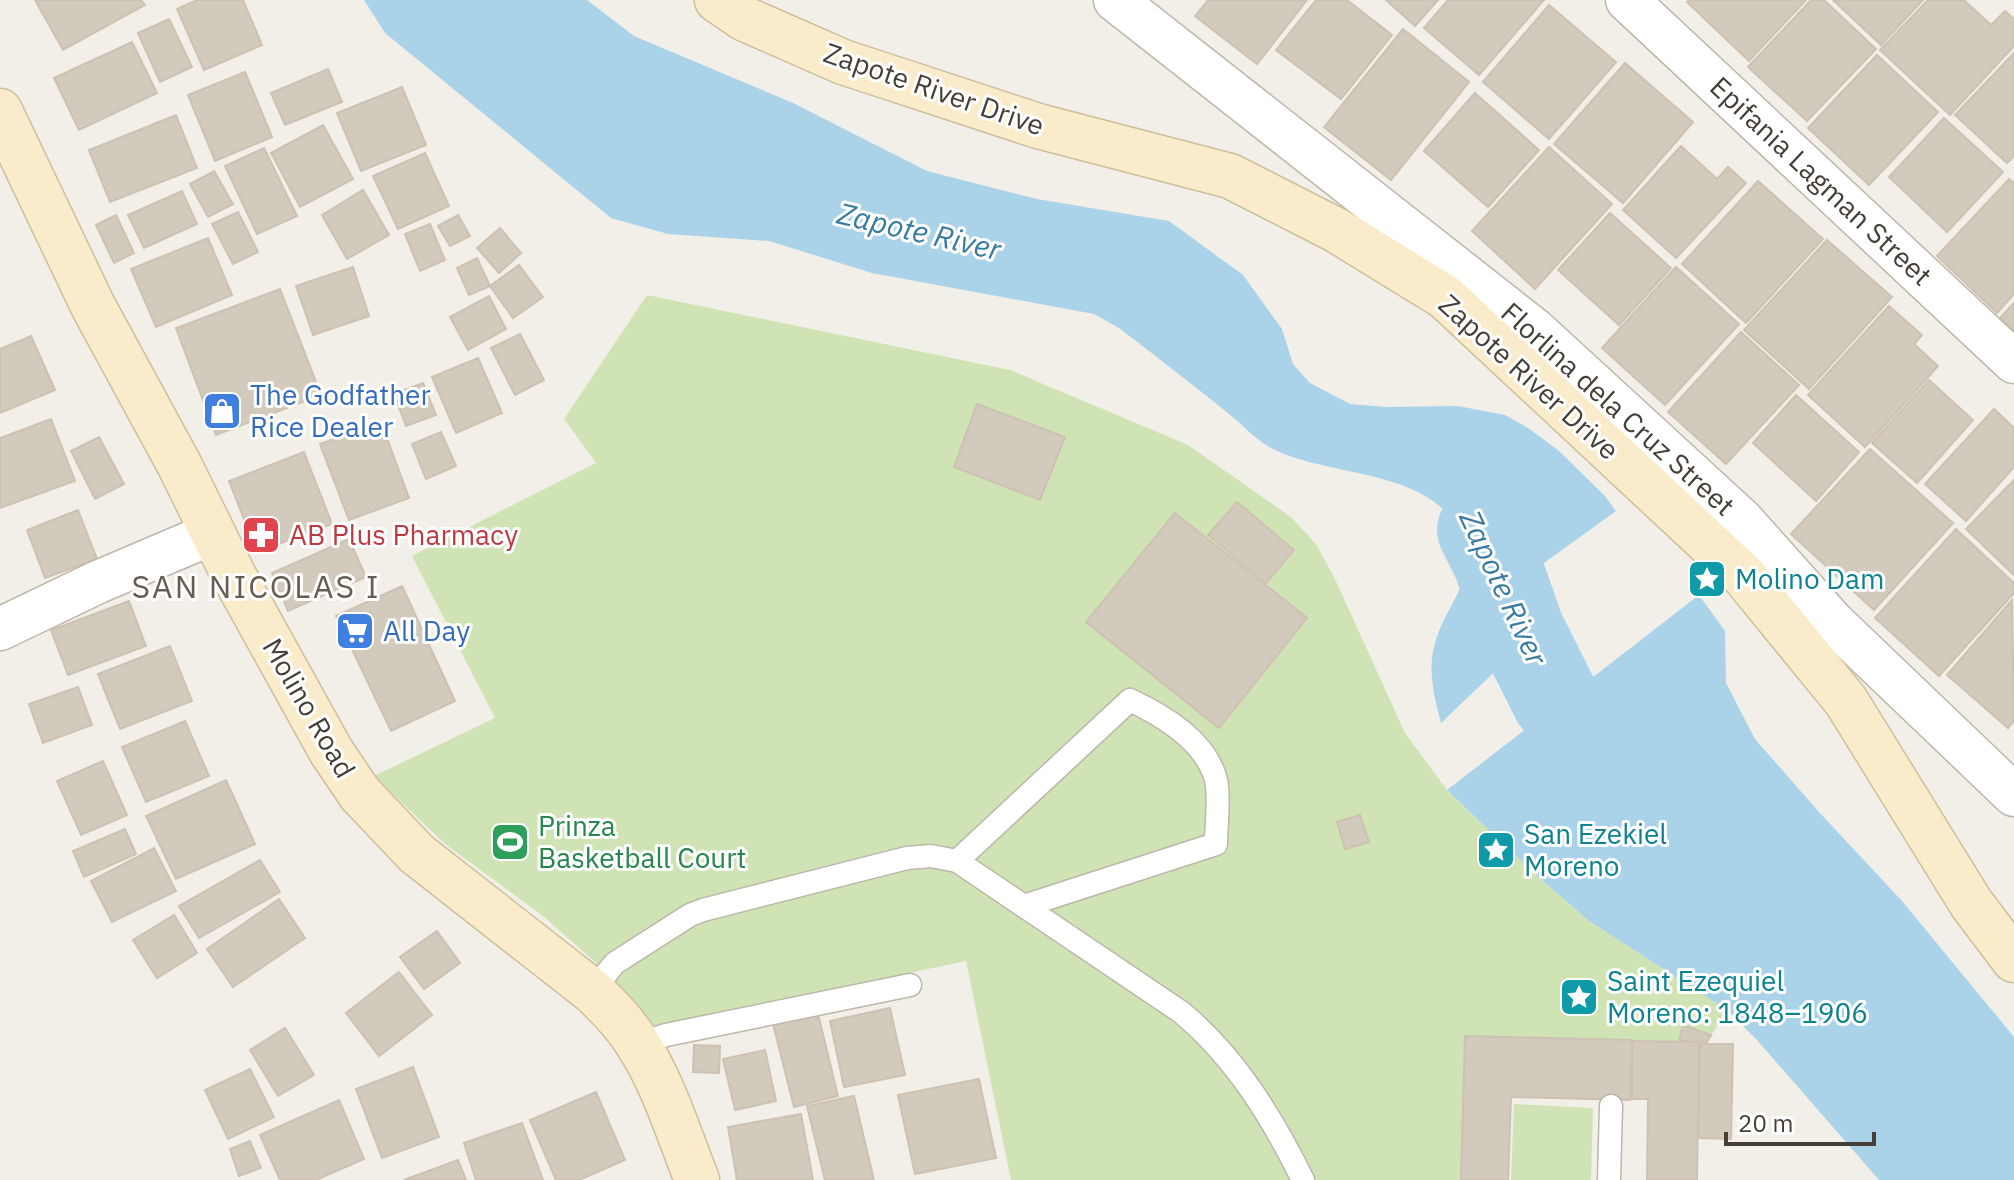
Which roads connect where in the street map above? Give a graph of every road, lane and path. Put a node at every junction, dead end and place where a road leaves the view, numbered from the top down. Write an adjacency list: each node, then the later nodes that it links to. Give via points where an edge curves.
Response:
1 (717, 0): 11 (main road, Zapote River Drive, via 745,19 843,62 1038,126 1230,176 1336,230 1445,297 1743,575 1846,701 1971,903)
2 (1115, 0): 8 (street, Florlina dela Cruz Street, via 1535,330 1742,520 1833,622)
3 (1627, 0): 5 (street, Epifania Lagman Street)
4 (0, 111): 6 (main road, Molino Road, via 93,306)
5 (2014, 362)
6 (213, 533): 7 (street); 13 (main road, Molino Road, via 331,751 360,794 417,854)
7 (0, 629)
8 (2014, 795)
9 (957, 861): 10 (lane); 10 (lane, via 1130,700 1175,725 1205,757 1216,781 1216,844); 13 (lane, via 907,858 703,910 615,963)
10 (1024, 906): 17 (lane, via 1200,1028 1236,1068 1279,1131)
11 (2014, 960)
12 (910, 985): 14 (lane)
13 (592, 991): 14 (main road, Molino Road)
14 (638, 1044): 16 (main road, Molino Road)
15 (1611, 1106): 18 (lane)
16 (697, 1180)
17 (1303, 1180)
18 (1609, 1180)

